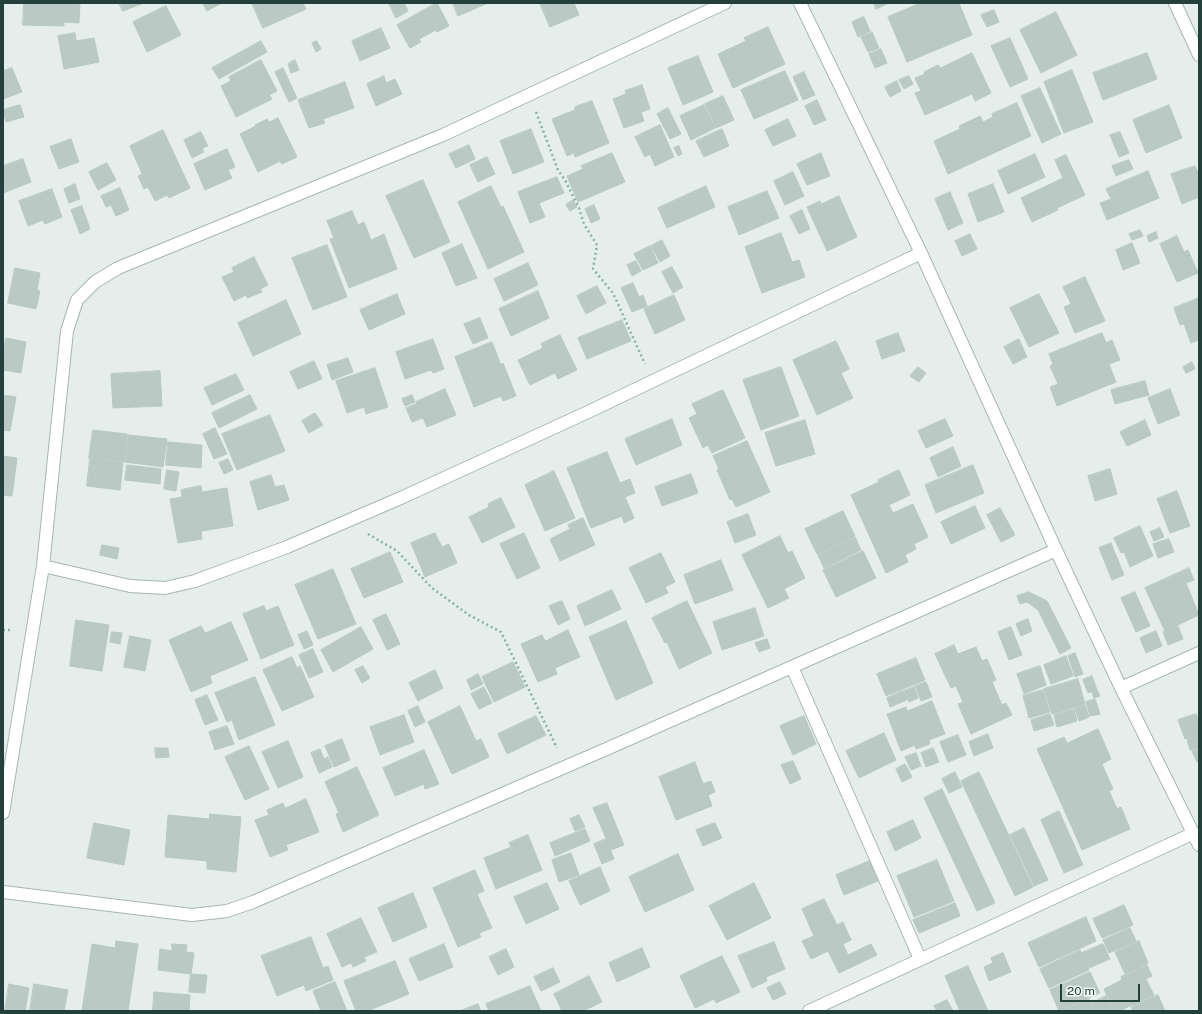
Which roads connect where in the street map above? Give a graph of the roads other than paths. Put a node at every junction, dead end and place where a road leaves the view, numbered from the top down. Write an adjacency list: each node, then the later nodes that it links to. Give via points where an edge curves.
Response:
1 (725, 3): 7 (street, via 443,135 118,268 95,282 77,300 67,331)
2 (800, 3): 5 (street)
3 (1175, 3): 4 (street)
4 (1199, 55)
5 (921, 253): 6 (street); 7 (street, via 410,494 287,547 195,581 165,588 130,586)
6 (1056, 550): 9 (street); 10 (street)
7 (43, 566): 11 (street)
8 (1199, 653): 10 (street)
9 (792, 667): 14 (street, via 253,902 227,911 192,915); 15 (street)
10 (1121, 688): 12 (street)
11 (3, 813)
12 (1194, 833): 13 (street); 15 (street)
13 (1199, 845)
14 (3, 892)
15 (920, 959): 16 (street)
16 (809, 1011)

